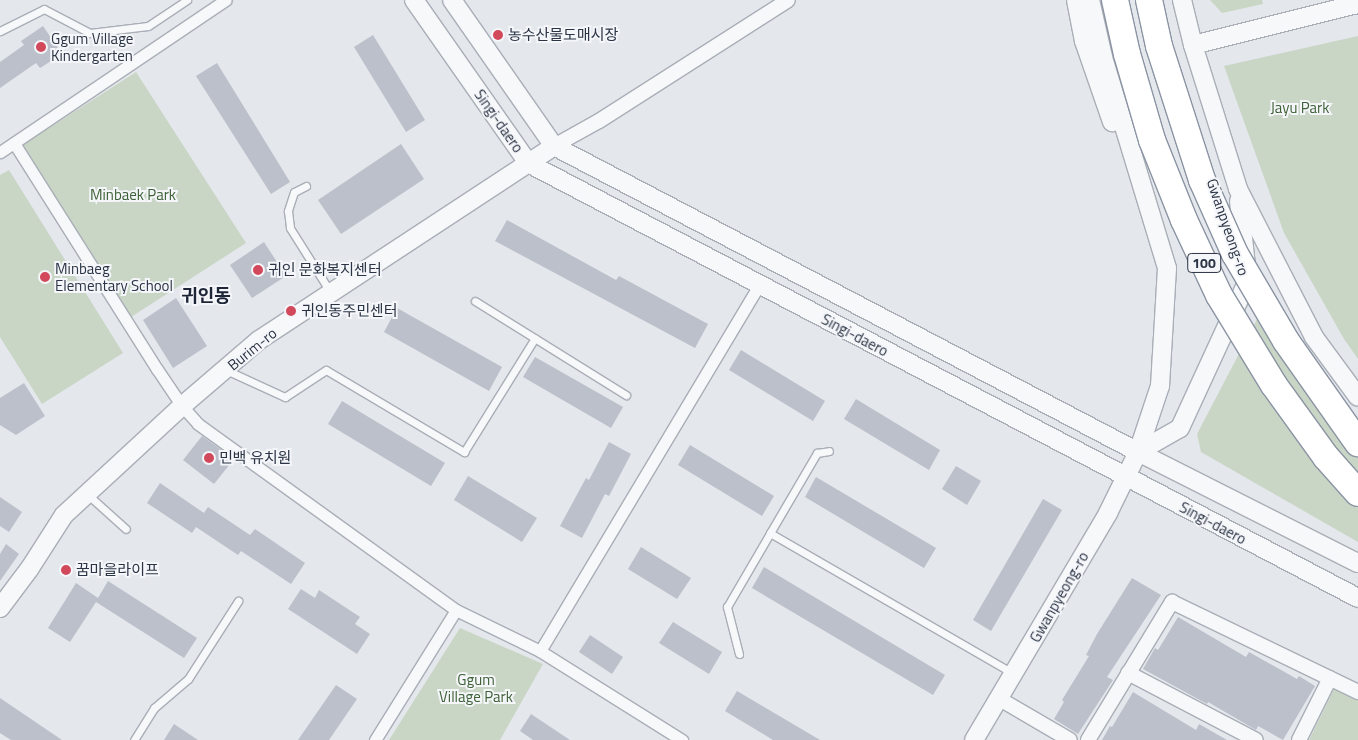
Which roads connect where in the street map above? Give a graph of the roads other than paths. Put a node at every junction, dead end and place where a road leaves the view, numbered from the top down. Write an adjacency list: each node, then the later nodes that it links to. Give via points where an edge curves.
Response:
1 (187, 0): 13 (lane, via 148,26 90,33 44,9)
2 (225, 0): 15 (street)
3 (414, 0): 18 (street, Singi-daero)
4 (452, 0): 16 (street, Singi-daero)
5 (788, 0): 16 (street, via 599,121)
6 (1076, 0): 21 (street, via 1096,80)
7 (1090, 0): 21 (street, Gwanpyeong-ro, via 1103,57)
8 (1114, 0): 37 (highway, 100, bridge, via 1152,140 1219,295 1274,385 1326,457)
9 (1148, 0): 32 (highway, 100, bridge, via 1159,46 1202,180 1235,254 1286,341)
10 (1159, 0): 22 (street, Gwanpyeong-ro, via 1168,41 1205,159)
11 (1182, 0): 14 (street)
12 (1358, 4): 14 (street)
13 (0, 31)
14 (1193, 45): 20 (street)
15 (14, 143): 17 (street); 30 (street)
16 (554, 146): 18 (street, Burim-ro); 34 (street, Singi-daero)
17 (0, 152)
18 (528, 163): 23 (street, Singi-daero); 24 (street, Burim-ro)
19 (306, 186): 24 (lane, via 294,192 288,211 290,228)
20 (1238, 189): 22 (street); 29 (street, via 1314,337)
21 (1167, 268): 34 (street, Gwanpyeong-ro, via 1160,386)
22 (1248, 280): 31 (street); 34 (street, Gwanpyeong-ro, via 1180,428)
23 (759, 285): 35 (street, Singi-daero); 45 (street)
24 (331, 293): 27 (street, Burim-ro, via 258,340)
25 (475, 301): 26 (lane)
26 (535, 338): 27 (lane, via 464,452 326,370 285,397); 28 (lane)
27 (226, 369): 30 (street, Burim-ro)
28 (626, 395)
29 (1358, 397)
30 (182, 406): 36 (street, Burim-ro); 44 (street, via 198,424)
31 (1358, 432)
32 (1358, 443)
33 (829, 451): 39 (lane, via 817,453)
34 (1138, 452): 35 (street, Gwanpyeong-ro); 40 (street, Singi-daero)
35 (1126, 476): 41 (street, Singi-daero); 48 (street, Gwanpyeong-ro)
36 (86, 493): 38 (lane); 43 (street, Burim-ro, via 64,515)
37 (1358, 493)
38 (126, 529)
39 (770, 533): 46 (lane, via 727,607); 48 (lane)
40 (1358, 563)
41 (1358, 599)
42 (238, 601): 52 (lane, via 188,679 154,708)
43 (0, 608)
44 (456, 610): 45 (street); 53 (street)
45 (540, 651): 54 (street)
46 (739, 654)
47 (1128, 673): 49 (street, via 1172,602); 57 (street); 58 (street)
48 (1014, 674): 51 (street, Gwanpyeong-ro)
49 (1330, 678): 50 (street); 59 (street)
50 (1358, 692)
51 (998, 698): 55 (street, Gwanpyeong-ro); 56 (street)
52 (134, 740)
53 (375, 740)
54 (682, 740)
55 (974, 740)
56 (1070, 740)
57 (1088, 740)
58 (1256, 740)
59 (1299, 740)

